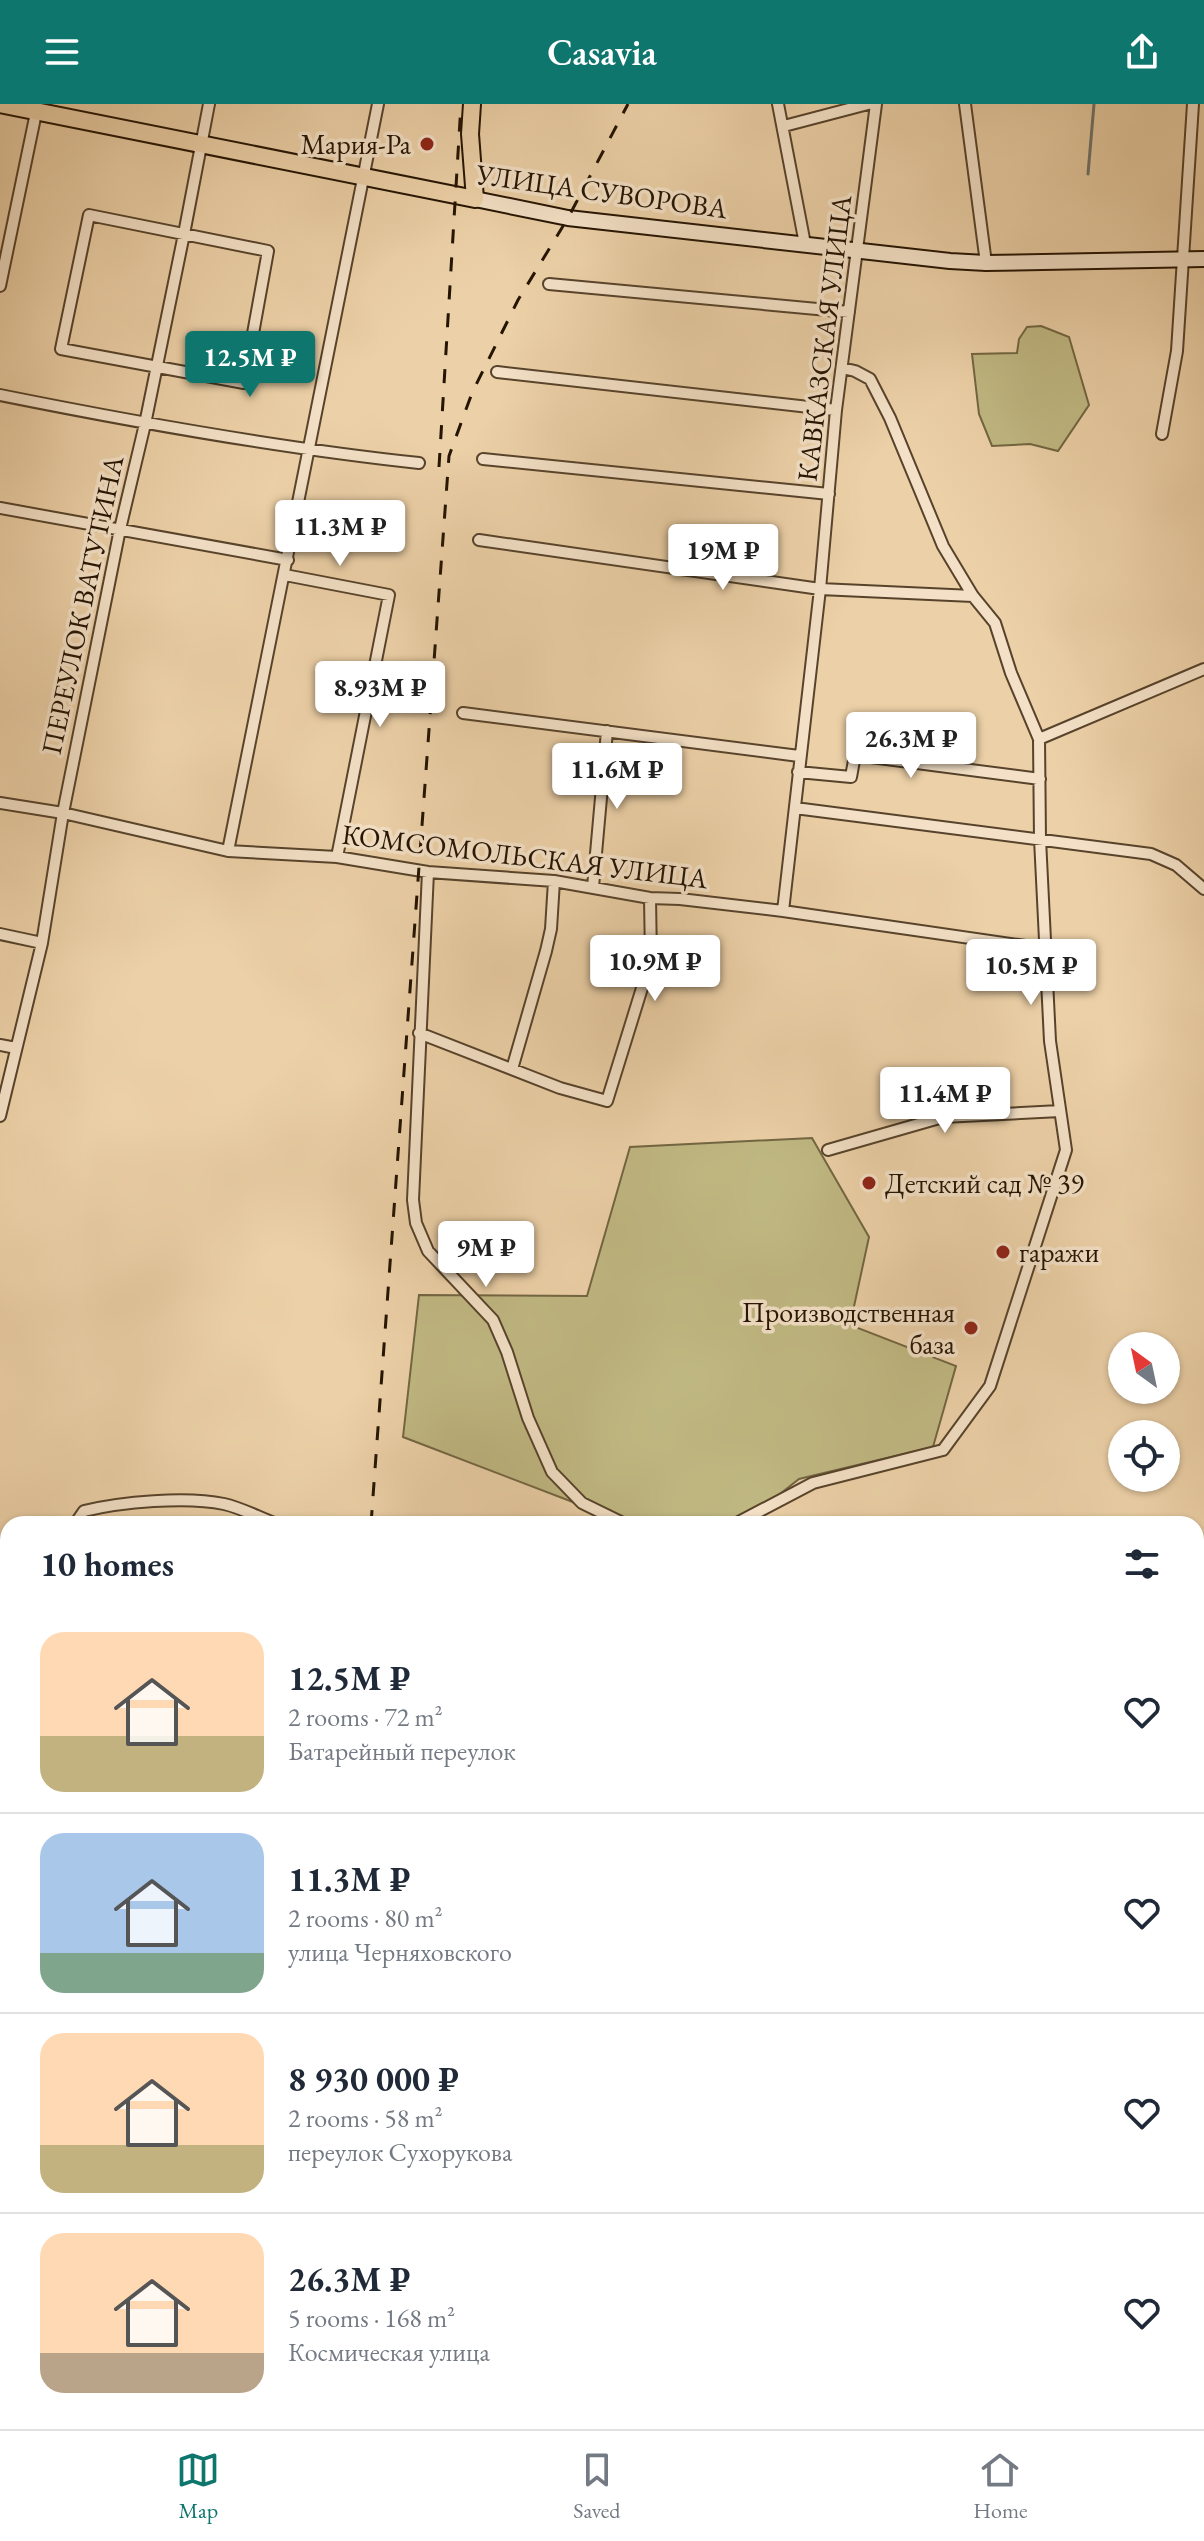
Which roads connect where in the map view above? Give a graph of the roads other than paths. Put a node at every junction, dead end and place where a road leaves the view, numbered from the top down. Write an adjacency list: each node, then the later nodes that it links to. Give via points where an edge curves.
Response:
1 (0, 104): 10 (main road, УЛИЦА СУВОРОВА)
2 (209, 104): 12 (street, ПЕРЕУЛОК ВАТУТИНА)
3 (378, 104): 13 (street)
4 (472, 104): 14 (main road)
5 (778, 104): 11 (street)
6 (868, 104): 11 (street)
7 (876, 104): 17 (street, КАВКАЗСКАЯ УЛИЦА)
8 (965, 104): 20 (street)
9 (1193, 104): 18 (street)
10 (37, 108): 12 (main road, УЛИЦА СУВОРОВА); 22 (street)
11 (784, 126): 16 (street)
12 (200, 145): 13 (main road, УЛИЦА СУВОРОВА); 15 (street, ПЕРЕУЛОК ВАТУТИНА)
13 (362, 178): 14 (main road, УЛИЦА СУВОРОВА); 31 (street)
14 (475, 199): 16 (street, УЛИЦА СУВОРОВА, via 568,218)
15 (184, 234): 24 (street, ПЕРЕУЛОК ВАТУТИНА); 24 (street, via 268,251 244,383); 24 (street, via 89,215 61,349)
16 (805, 244): 17 (street, УЛИЦА СУВОРОВА)
17 (856, 251): 20 (street, УЛИЦА СУВОРОВА); 23 (street, КАВКАЗСКАЯ УЛИЦА)
18 (1183, 258): 19 (street, УЛИЦА СУВОРОВА); 20 (street, УЛИЦА СУВОРОВА); 30 (street, via 1177,351)
19 (1204, 259)
20 (986, 263)
21 (549, 284): 23 (street)
22 (0, 286)
23 (849, 312): 25 (street, КАВКАЗСКАЯ УЛИЦА)
24 (157, 367): 29 (street, ПЕРЕУЛОК ВАТУТИНА)
25 (842, 368): 28 (street, КАВКАЗСКАЯ УЛИЦА); 41 (street, via 870,379 943,546)
26 (497, 372): 28 (street)
27 (0, 395): 29 (street)
28 (836, 410): 34 (street, КАВКАЗСКАЯ УЛИЦА)
29 (145, 424): 31 (street); 36 (street, ПЕРЕУЛОК ВАТУТИНА)
30 (1162, 434)
31 (309, 451): 33 (street); 38 (street)
32 (483, 459): 34 (street)
33 (419, 463)
34 (829, 494): 40 (street, КАВКАЗСКАЯ УЛИЦА)
35 (0, 508): 36 (street)
36 (120, 529): 38 (street); 51 (street, ПЕРЕУЛОК ВАТУТИНА)
37 (479, 540): 40 (street)
38 (288, 560): 39 (street)
39 (285, 575): 53 (street); 54 (street, via 389,595)
40 (820, 589): 41 (street); 46 (street, КАВКАЗСКАЯ УЛИЦА)
41 (973, 596): 45 (street, via 995,623)
42 (1202, 671): 45 (street)
43 (463, 713): 44 (street)
44 (607, 731): 46 (street); 57 (street)
45 (1039, 739): 48 (street)
46 (799, 756): 47 (street, КАВКАЗСКАЯ УЛИЦА)
47 (798, 772): 48 (street, via 851,777 855,755); 50 (street, КАВКАЗСКАЯ УЛИЦА)
48 (1040, 779): 52 (street)
49 (0, 803): 51 (street, КОМСОМОЛЬСКАЯ УЛИЦА)
50 (795, 808): 52 (street); 60 (street, КАВКАЗСКАЯ УЛИЦА)
51 (63, 813): 53 (street, КОМСОМОЛЬСКАЯ УЛИЦА); 62 (street, ПЕРЕУЛОК ВАТУТИНА)
52 (1040, 839): 58 (street, via 1151,854 1176,865); 63 (street)
53 (228, 851): 54 (street, КОМСОМОЛЬСКАЯ УЛИЦА)
54 (337, 857): 55 (street, КОМСОМОЛЬСКАЯ УЛИЦА)
55 (428, 872): 56 (street, КОМСОМОЛЬСКАЯ УЛИЦА); 64 (street)
56 (554, 881): 57 (street, КОМСОМОЛЬСКАЯ УЛИЦА); 67 (street, via 551,929)
57 (593, 887): 59 (street, КОМСОМОЛЬСКАЯ УЛИЦА)
58 (1204, 889)
59 (650, 898): 60 (street, КОМСОМОЛЬСКАЯ УЛИЦА); 67 (street, via 651,959 607,1101)
60 (783, 911): 63 (street, КОМСОМОЛЬСКАЯ УЛИЦА)
61 (0, 934): 62 (street)
62 (42, 943): 66 (street, ПЕРЕУЛОК ВАТУТИНА)
63 (1046, 949): 68 (street)
64 (419, 1033): 67 (street); 73 (street, via 416,1223 428,1251 493,1320 552,1472 582,1503)
65 (0, 1045): 66 (street)
66 (16, 1048): 69 (street, ПЕРЕУЛОК ВАТУТИНА)
67 (512, 1069)
68 (1060, 1111): 70 (street, via 943,1117); 74 (street, via 1066,1150 990,1386 943,1450 813,1483)
69 (0, 1116)
70 (828, 1150)
71 (81, 1516): 72 (street, via 114,1504 181,1502 223,1504)
72 (255, 1516)
73 (609, 1516)
74 (750, 1516)

